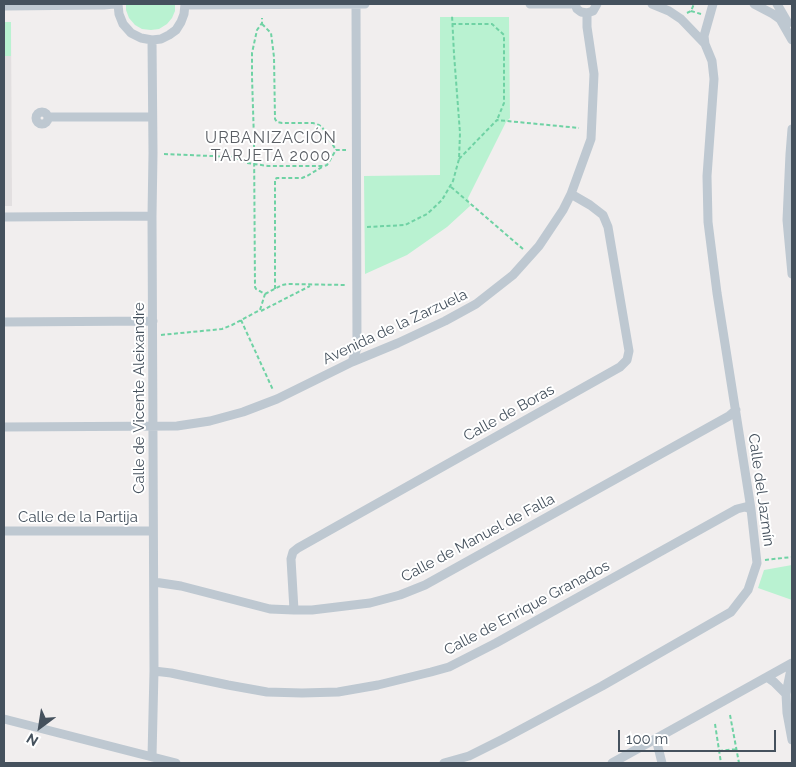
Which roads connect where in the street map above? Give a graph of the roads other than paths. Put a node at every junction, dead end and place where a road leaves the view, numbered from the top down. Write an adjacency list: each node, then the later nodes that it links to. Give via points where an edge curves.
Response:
1 (116, 4): 12 (street); 15 (street, via 127,29 141,38)
2 (185, 4): 3 (street); 15 (street, via 176,30 161,39)
3 (356, 4): 4 (street); 27 (street, via 357,348)
4 (366, 4)
5 (530, 4): 6 (street)
6 (575, 4): 13 (street, via 581,12)
7 (597, 4): 13 (street, via 593,11)
8 (652, 4): 17 (street, Calle del Jazmín, via 681,19)
9 (713, 4): 17 (street, Calle del Jazmín, via 704,36)
10 (754, 4): 16 (street, via 780,19)
11 (777, 4): 14 (street)
12 (4, 6)
13 (587, 13): 21 (street, Avenida de la Zarzuela, via 594,74 591,139)
14 (792, 35)
15 (152, 40): 19 (street, Calle de Vicente Aleixandre)
16 (792, 40)
17 (705, 44): 28 (street, Calle del Jazmín, via 712,61 714,79 707,176 708,222)
18 (48, 117): 19 (street)
19 (152, 117): 22 (street, Calle de Vicente Aleixandre)
20 (792, 129): 24 (street, via 787,220)
21 (571, 194): 27 (street, Avenida de la Zarzuela, via 539,246 513,276 476,304 445,321); 35 (street, Calle de Boras, via 603,215 608,227 629,351 626,360 620,367 298,548 291,559)
22 (152, 216): 23 (street); 25 (street, Calle de Vicente Aleixandre)
23 (4, 217)
24 (792, 274)
25 (153, 321): 26 (street); 30 (street, Calle de Vicente Aleixandre)
26 (4, 322)
27 (352, 362): 30 (street, Avenida de la Zarzuela, via 243,412 210,421)
28 (736, 410): 31 (street, Calle del Jazmín); 35 (street, Calle de Manuel de Falla, via 424,585 370,603)
29 (4, 427): 30 (street, Avenida de la Zarzuela)
30 (153, 427): 33 (street, Calle de Vicente Aleixandre)
31 (751, 509): 37 (street, Calle de Enrique Granados, via 737,509 496,643 449,667 431,672 338,692 302,693 267,692); 45 (street, Calle del Jazmín, via 757,563 748,590 730,612 503,739 469,756)
32 (4, 531): 33 (street, Calle de la Partija)
33 (153, 531): 34 (street, Calle de Vicente Aleixandre)
34 (154, 582): 35 (street, Calle de Manuel de Falla, via 270,608); 37 (street, Calle de Vicente Aleixandre)
35 (294, 610)
36 (792, 663): 38 (street); 39 (street)
37 (154, 671): 43 (street, Calle de Vicente Aleixandre)
38 (767, 677): 39 (street); 41 (street)
39 (786, 694): 42 (street)
40 (4, 719): 43 (street)
41 (656, 739): 46 (street); 47 (street)
42 (792, 740)
43 (152, 757): 44 (street)
44 (176, 763)
45 (444, 763)
46 (612, 763)
47 (662, 763)

